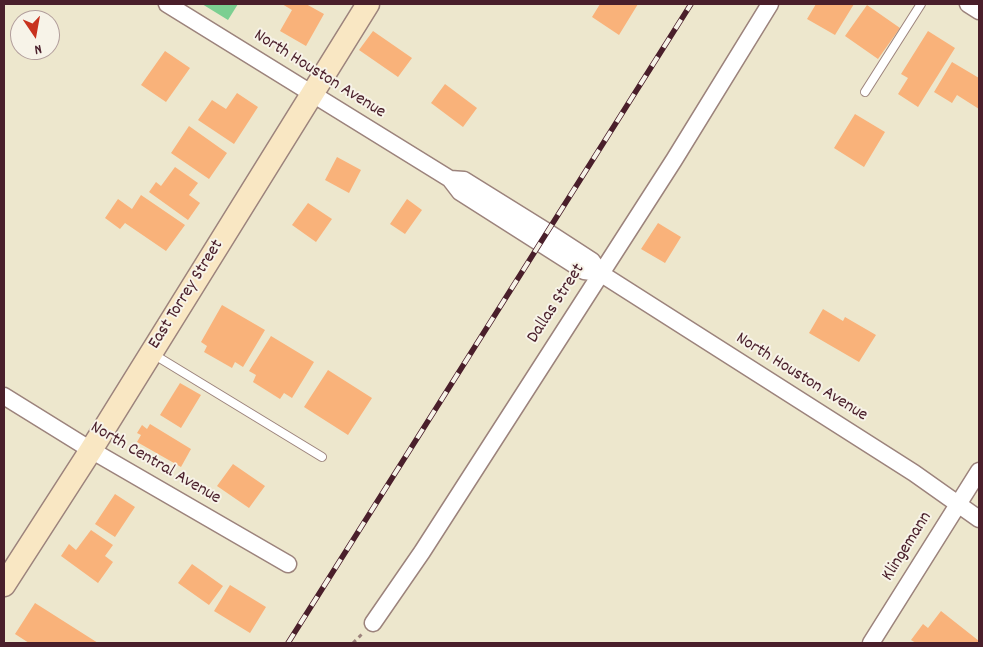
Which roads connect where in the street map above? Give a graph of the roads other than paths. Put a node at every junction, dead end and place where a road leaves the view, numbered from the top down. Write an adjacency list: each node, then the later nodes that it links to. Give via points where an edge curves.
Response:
1 (167, 4): 8 (street, North Houston Avenue)
2 (368, 4): 8 (street, East Torrey Street)
3 (770, 4): 9 (street, Dallas Street)
4 (921, 4): 7 (lane)
5 (968, 4): 6 (street)
6 (979, 11)
7 (865, 92)
8 (311, 94): 9 (street, North Houston Avenue, via 450,179 464,180 554,236 592,260); 10 (street, East Torrey Street)
9 (600, 274): 15 (street, North Houston Avenue, via 914,473); 19 (street, Dallas Street)
10 (151, 353): 12 (street, East Torrey Street); 13 (lane)
11 (4, 396): 12 (street, North Central Avenue)
12 (91, 450): 17 (street, North Central Avenue); 18 (street, East Torrey Street)
13 (322, 457)
14 (979, 471): 15 (street, Klingemann)
15 (957, 506): 16 (street, North Houston Avenue); 20 (street, Klingemann)
16 (979, 519)
17 (288, 564)
18 (4, 585)
19 (373, 623)
20 (871, 643)

